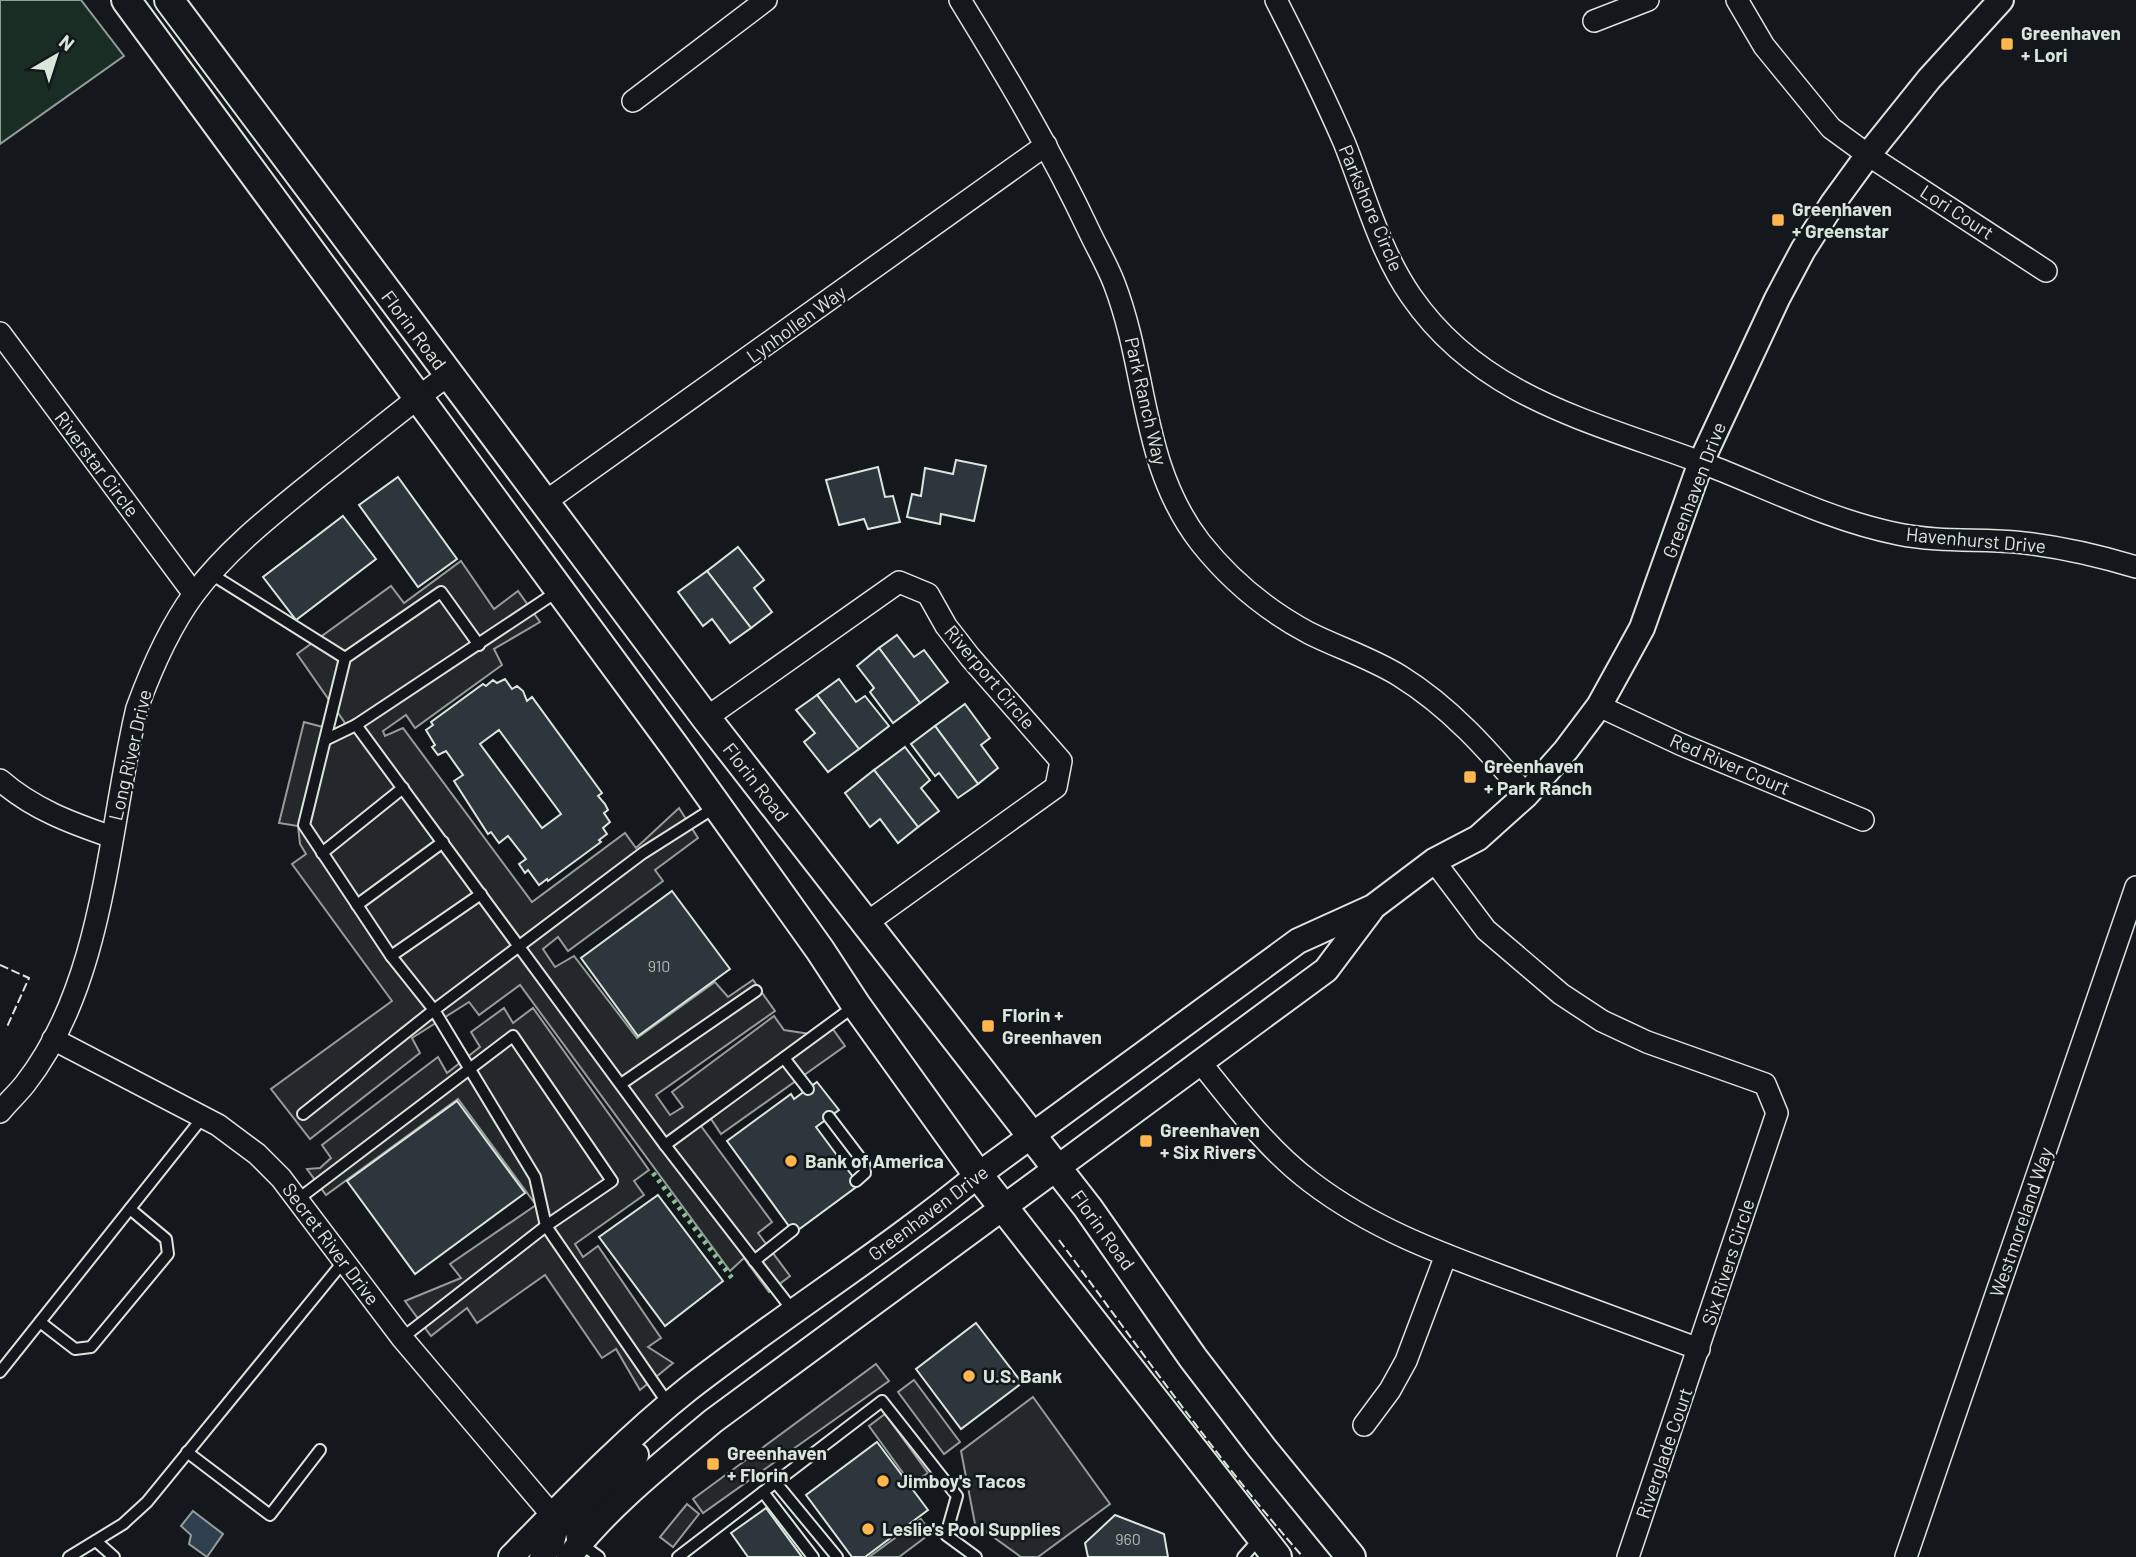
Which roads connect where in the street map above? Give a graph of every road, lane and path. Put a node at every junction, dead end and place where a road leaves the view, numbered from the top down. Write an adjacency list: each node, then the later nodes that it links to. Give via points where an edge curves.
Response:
1 (126, 0): 16 (main road, Florin Road)
2 (169, 0): 15 (main road, Florin Road)
3 (766, 0): 10 (street)
4 (960, 0): 11 (street, Park Ranch Way)
5 (1276, 0): 17 (street, Parkshore Circle, via 1344,143 1392,264 1432,324 1457,350 1515,391)
6 (1648, 0): 9 (street)
7 (1737, 0): 12 (street, Lori Court, via 1794,85 1831,128)
8 (2001, 0): 12 (street, Greenhaven Drive)
9 (1594, 21)
10 (633, 101)
11 (1046, 145): 18 (street, Lynhollen Way); 31 (street, Park Ranch Way, via 1113,282 1134,350 1156,459 1198,539 1233,579 1273,612 1380,664 1426,695 1463,724)
12 (1868, 155): 13 (street, Lori Court); 17 (street, Greenhaven Drive, via 1803,250)
13 (2046, 271)
14 (0, 333): 22 (street, Riverstar Circle)
15 (448, 375): 16 (street, Long River Drive); 18 (main road, Florin Road)
16 (418, 397): 20 (street, Long River Drive, via 255,528); 21 (main road, Florin Road)
17 (1701, 463): 19 (street, Havenhurst Drive, via 1866,527 1936,540 2057,547); 25 (street, Greenhaven Drive, via 1642,628)
18 (545, 502): 26 (main road, Florin Road)
19 (2136, 567)
20 (211, 574): 22 (street, Long River Drive); 24 (lane)
21 (559, 590): 23 (lane); 32 (main road, Florin Road)
22 (194, 594): 34 (street, Long River Drive, via 171,629 138,708)
23 (480, 645): 24 (lane, via 441,592); 27 (lane)
24 (345, 658): 28 (lane)
25 (1599, 706): 31 (street, Greenhaven Drive); 33 (street, Red River Court)
26 (706, 718): 42 (main road, Florin Road); 42 (street, Riverport Circle, via 899,582 928,594 970,657 1061,761 1056,786)
27 (356, 725): 28 (lane); 30 (lane)
28 (325, 740): 36 (lane, via 304,825)
29 (0, 780): 34 (street, via 48,813)
30 (403, 788): 35 (lane); 36 (lane)
31 (1526, 795): 37 (street, Greenhaven Drive, via 1478,838)
32 (717, 806): 43 (lane, via 643,853); 46 (main road, Florin Road)
33 (1863, 820)
34 (112, 837): 48 (street, Long River Drive, via 91,943)
35 (443, 842): 39 (lane); 40 (lane)
36 (322, 853): 40 (lane)
37 (1434, 861): 41 (street, Greenhaven Drive); 74 (street, Six Rivers Circle, via 1486,930 1561,994 1602,1021 1647,1042 1765,1084 1777,1113)
38 (2136, 887): 97 (street, Westmoreland Way)
39 (481, 894): 43 (lane); 44 (lane)
40 (357, 905): 44 (lane)
41 (1373, 907): 50 (street, Greenhaven Drive, via 1326,970); 58 (street, Greenhaven Drive, via 1298,941)
42 (865, 923): 58 (main road, Florin Road)
43 (519, 945): 47 (lane); 52 (lane)
44 (391, 956): 47 (lane)
45 (756, 990): 52 (lane)
46 (856, 1006): 49 (lane); 61 (main road, Florin Road)
47 (434, 1010): 51 (lane); 55 (lane)
48 (53, 1039): 54 (street, Long River Drive, via 26,1083); 56 (street, Secret River Drive)
49 (784, 1058): 53 (lane); 59 (lane)
50 (1200, 1062): 60 (street, Greenhaven Drive); 68 (street, Six Rivers Circle, via 1275,1150 1309,1181 1393,1234)
51 (470, 1069): 63 (lane); 66 (lane, via 535,1177); 66 (lane, via 513,1036 612,1181)
52 (621, 1084): 59 (lane)
53 (808, 1089)
54 (0, 1112)
55 (303, 1114)
56 (203, 1117): 63 (street, Secret River Drive, via 257,1154); 65 (lane)
57 (830, 1117): 62 (lane, via 864,1163 865,1173)
58 (1032, 1136): 60 (main road, Florin Road); 61 (street, Greenhaven Drive)
59 (666, 1145): 70 (lane)
60 (1056, 1167): 64 (street, Greenhaven Drive); 95 (main road, Florin Road, via 1224,1398)
61 (978, 1175): 64 (main road, Florin Road); 71 (street, Greenhaven Drive)
62 (856, 1181)
63 (297, 1200): 69 (street, Secret River Drive)
64 (1003, 1206): 85 (main road, Florin Road); 86 (street, Greenhaven Drive, via 713,1421 656,1468)
65 (130, 1209): 72 (lane); 72 (lane, via 166,1239 168,1254 91,1347 75,1349)
66 (546, 1226): 73 (lane); 77 (lane)
67 (793, 1230): 70 (lane)
68 (1446, 1255): 74 (street, Six Rivers Circle); 78 (street, via 1406,1361)
69 (344, 1261): 73 (street, Secret River Drive); 80 (lane)
70 (754, 1261): 71 (lane)
71 (793, 1312): 76 (street, Greenhaven Drive)
72 (40, 1322): 75 (lane)
73 (402, 1338): 83 (street, Secret River Drive)
74 (1699, 1349): 96 (street, Riverglade Court)
75 (0, 1372)
76 (709, 1374): 77 (street, Greenhaven Drive); 86 (street, via 672,1422 581,1510 577,1528)
77 (670, 1405): 83 (street, Greenhaven Drive, via 629,1438)
78 (1364, 1425)
79 (320, 1450): 80 (lane, via 270,1515)
80 (187, 1452): 84 (lane, via 147,1502)
81 (776, 1483): 82 (lane); 93 (lane); 94 (lane, via 882,1401 957,1496 946,1535)
82 (763, 1492): 91 (lane); 92 (lane)
83 (552, 1515): 89 (street, Greenhaven Drive); 90 (street, via 557,1522)
84 (96, 1541): 87 (lane); 88 (lane)
85 (1261, 1550)
86 (583, 1552)
87 (69, 1557)
88 (114, 1557)
89 (511, 1557)
90 (542, 1557)
91 (678, 1557)
92 (813, 1557)
93 (837, 1557)
94 (976, 1557)
95 (1351, 1557)
96 (1628, 1557)
97 (1906, 1557)

